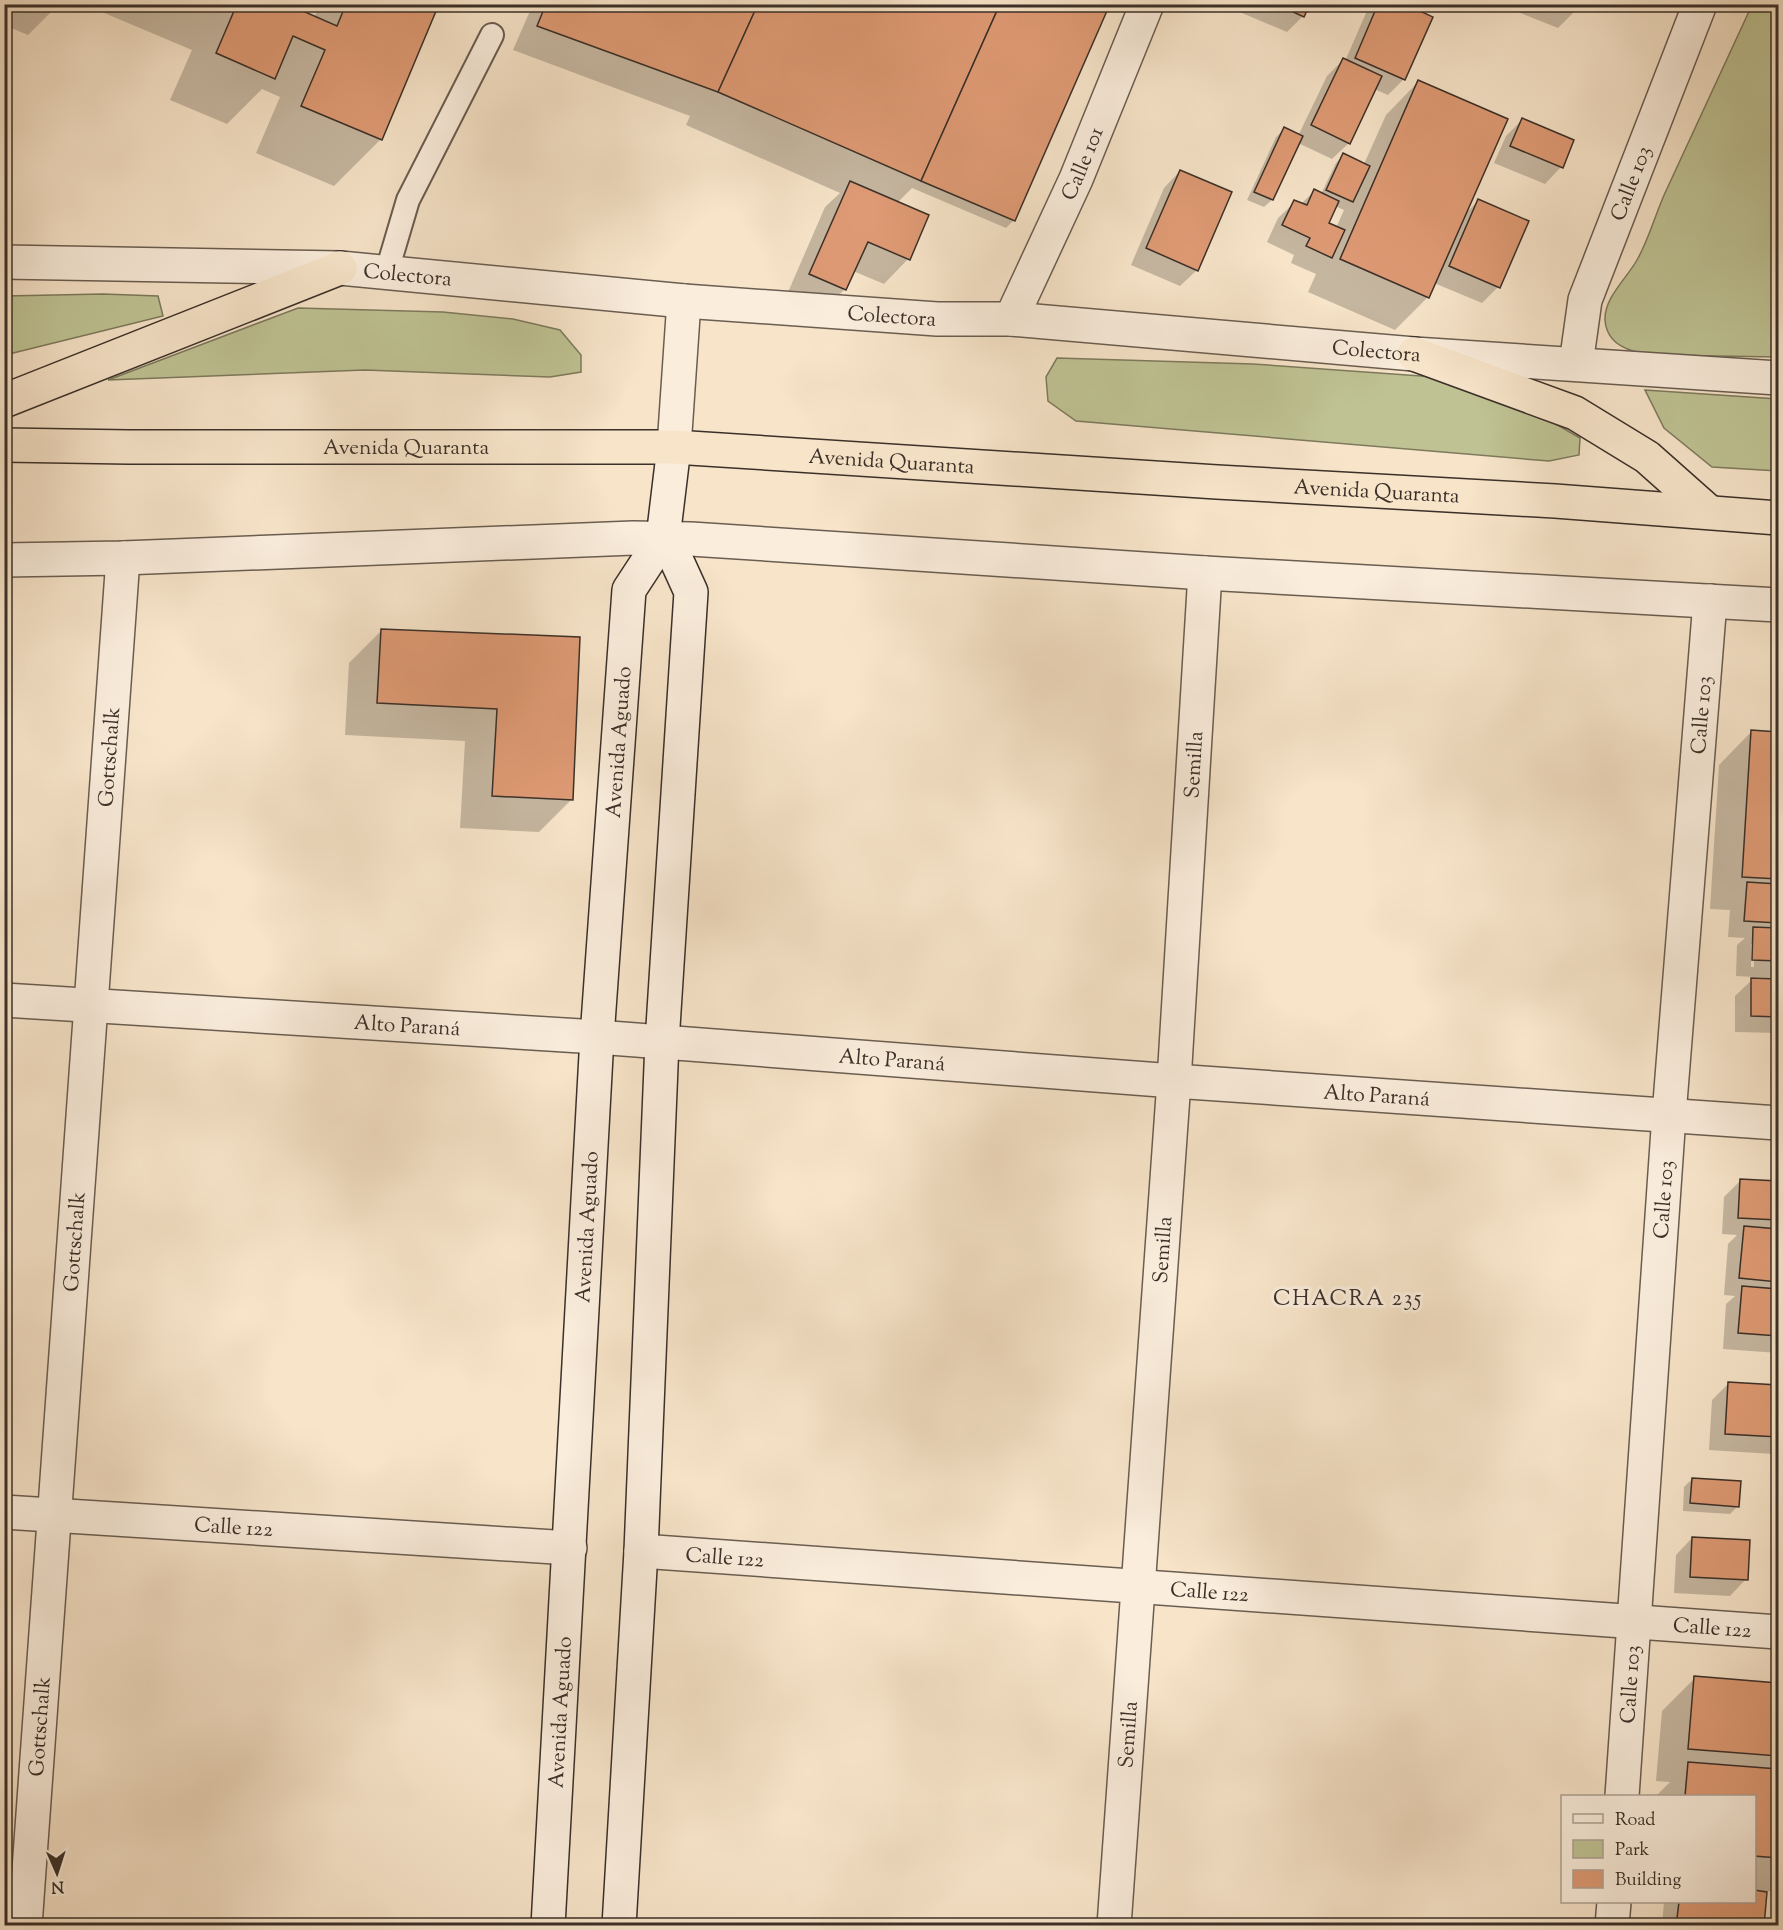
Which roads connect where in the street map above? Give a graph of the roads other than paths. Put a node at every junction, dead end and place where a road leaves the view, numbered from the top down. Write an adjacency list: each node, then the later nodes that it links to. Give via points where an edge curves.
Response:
1 (1148, 4): 8 (street, Calle 101, via 1076,179)
2 (1700, 4): 10 (street, Calle 103, via 1585,300)
3 (492, 35): 6 (lane, via 408,200)
4 (4, 262): 5 (street, Colectora)
5 (340, 268): 6 (street, Colectora); 12 (highway)
6 (387, 271): 7 (street, Colectora)
7 (684, 302): 8 (street, Colectora, via 938,319); 14 (street, Avenida Aguado)
8 (1011, 319): 9 (street, Colectora)
9 (1414, 354): 10 (street, Colectora); 15 (highway, via 1575,413 1647,457)
10 (1576, 364): 11 (street, Colectora)
11 (1779, 378)
12 (4, 401)
13 (4, 445): 14 (highway, Avenida Quaranta)
14 (674, 447): 15 (highway, Avenida Quaranta); 17 (street, Avenida Aguado)
15 (1709, 512): 16 (highway, Avenida Quaranta)
16 (1779, 518)
17 (663, 538): 18 (street); 20 (street); 25 (street, Avenida Aguado, via 629,590); 26 (street, via 691,592)
18 (123, 558): 19 (street); 24 (street, Gottschalk)
19 (4, 560)
20 (1205, 573): 21 (street); 27 (street, Semilla)
21 (1710, 601): 22 (street); 28 (street, Calle 103)
22 (1779, 605)
23 (4, 1000): 24 (street, Alto Paraná)
24 (90, 1006): 25 (street, Alto Paraná); 31 (street, Gottschalk)
25 (597, 1037): 26 (street, Alto Paraná); 32 (street, Avenida Aguado)
26 (662, 1042): 27 (street, Alto Paraná); 33 (street)
27 (1174, 1081): 28 (street, Alto Paraná); 34 (street, Semilla)
28 (1669, 1115): 29 (street, Alto Paraná); 35 (street, Calle 103)
29 (1779, 1122)
30 (4, 1512): 31 (street, Calle 122)
31 (54, 1516): 32 (street, Calle 122); 39 (street, Gottschalk)
32 (570, 1548): 40 (street, Avenida Aguado)
33 (641, 1551): 34 (street, Calle 122); 41 (street)
34 (1138, 1586): 35 (street, Calle 122); 42 (street, Semilla)
35 (1634, 1622): 36 (street, Calle 122); 37 (street, Calle 103)
36 (1779, 1632)
37 (1622, 1795)
38 (1614, 1903): 43 (street)
39 (25, 1926)
40 (548, 1926)
41 (619, 1926)
42 (1114, 1926)
43 (1612, 1926)

